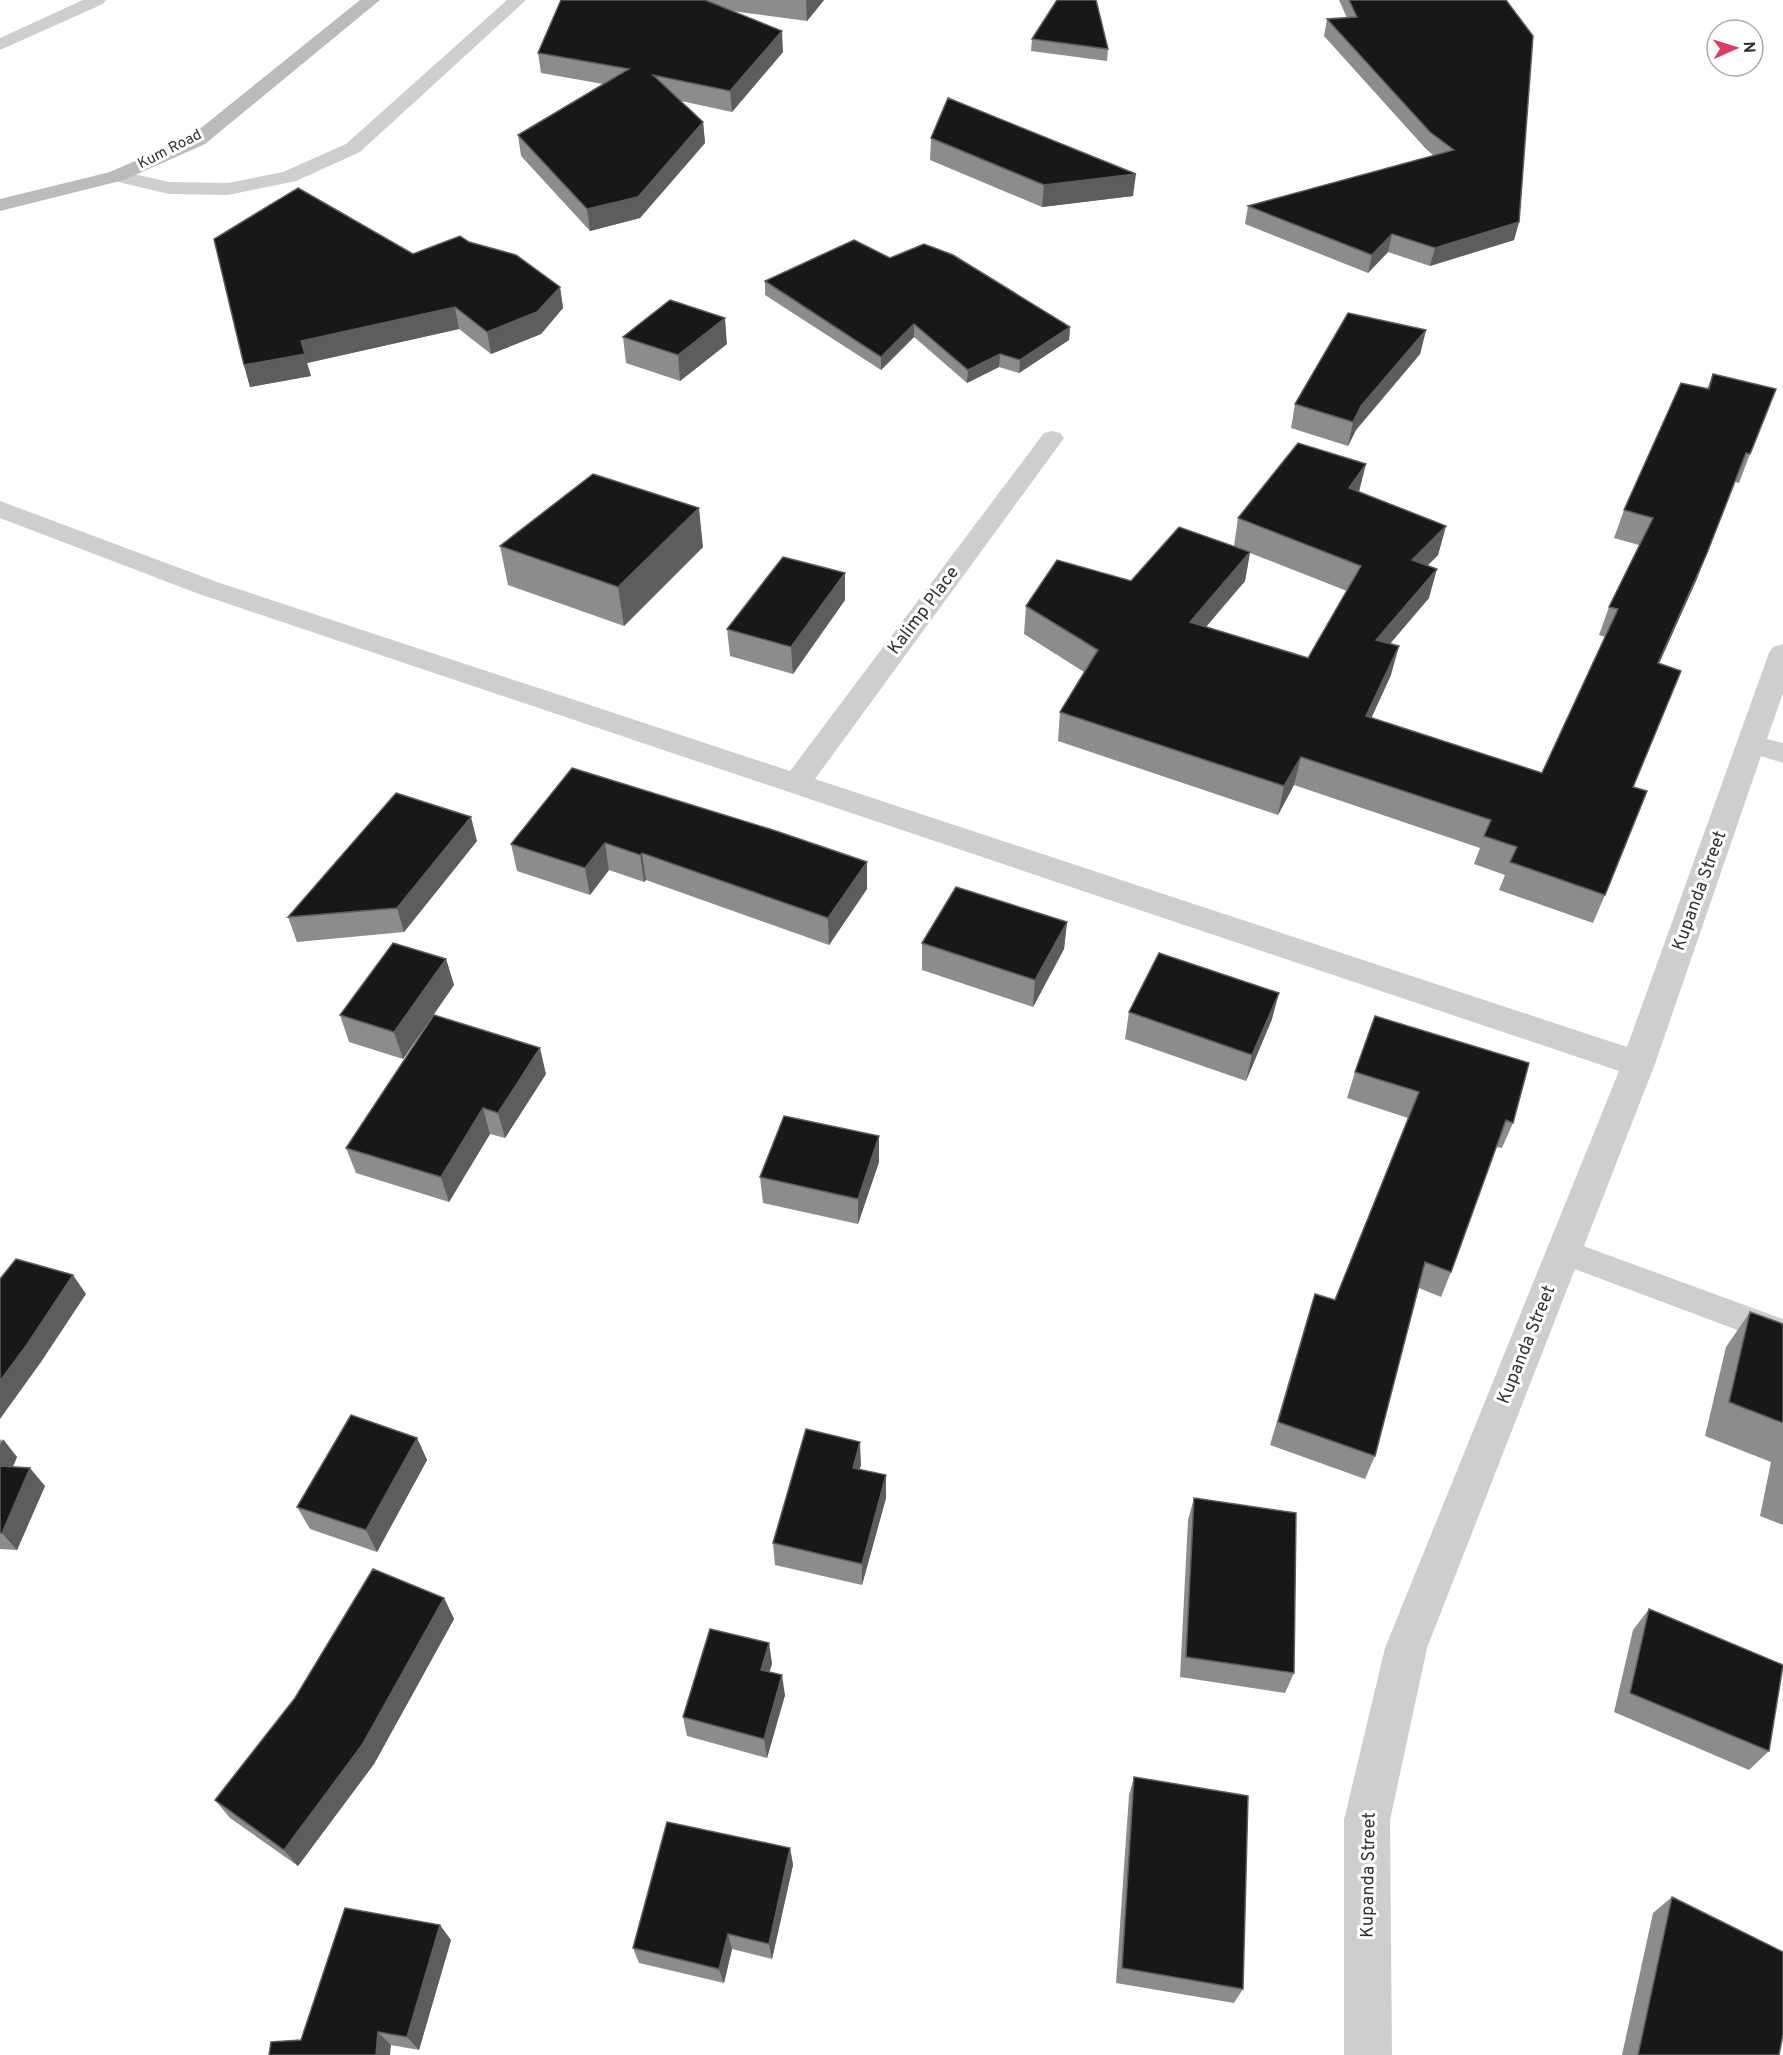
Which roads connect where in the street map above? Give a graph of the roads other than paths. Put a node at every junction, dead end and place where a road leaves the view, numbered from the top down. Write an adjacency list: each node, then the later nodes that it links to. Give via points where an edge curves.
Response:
1 (97, 0): 4 (street)
2 (371, 0): 5 (street, Kum Road, via 198,140)
3 (517, 0): 5 (street, via 352,148 289,177 228,189 169,188)
4 (0, 45)
5 (117, 176): 6 (street, Kum Road)
6 (0, 205)
7 (1052, 438): 11 (street, Kalimp Place)
8 (0, 508): 11 (street, via 208,588)
9 (1783, 653): 10 (street, Kupanda Street)
10 (1768, 749): 12 (street, Kupanda Street)
11 (796, 784): 12 (street)
12 (1638, 1064): 13 (street, Kupanda Street)
13 (1564, 1252): 14 (lane); 15 (street, Kupanda Street, via 1406,1648 1367,1820)
14 (1783, 1333)
15 (1368, 2055)

